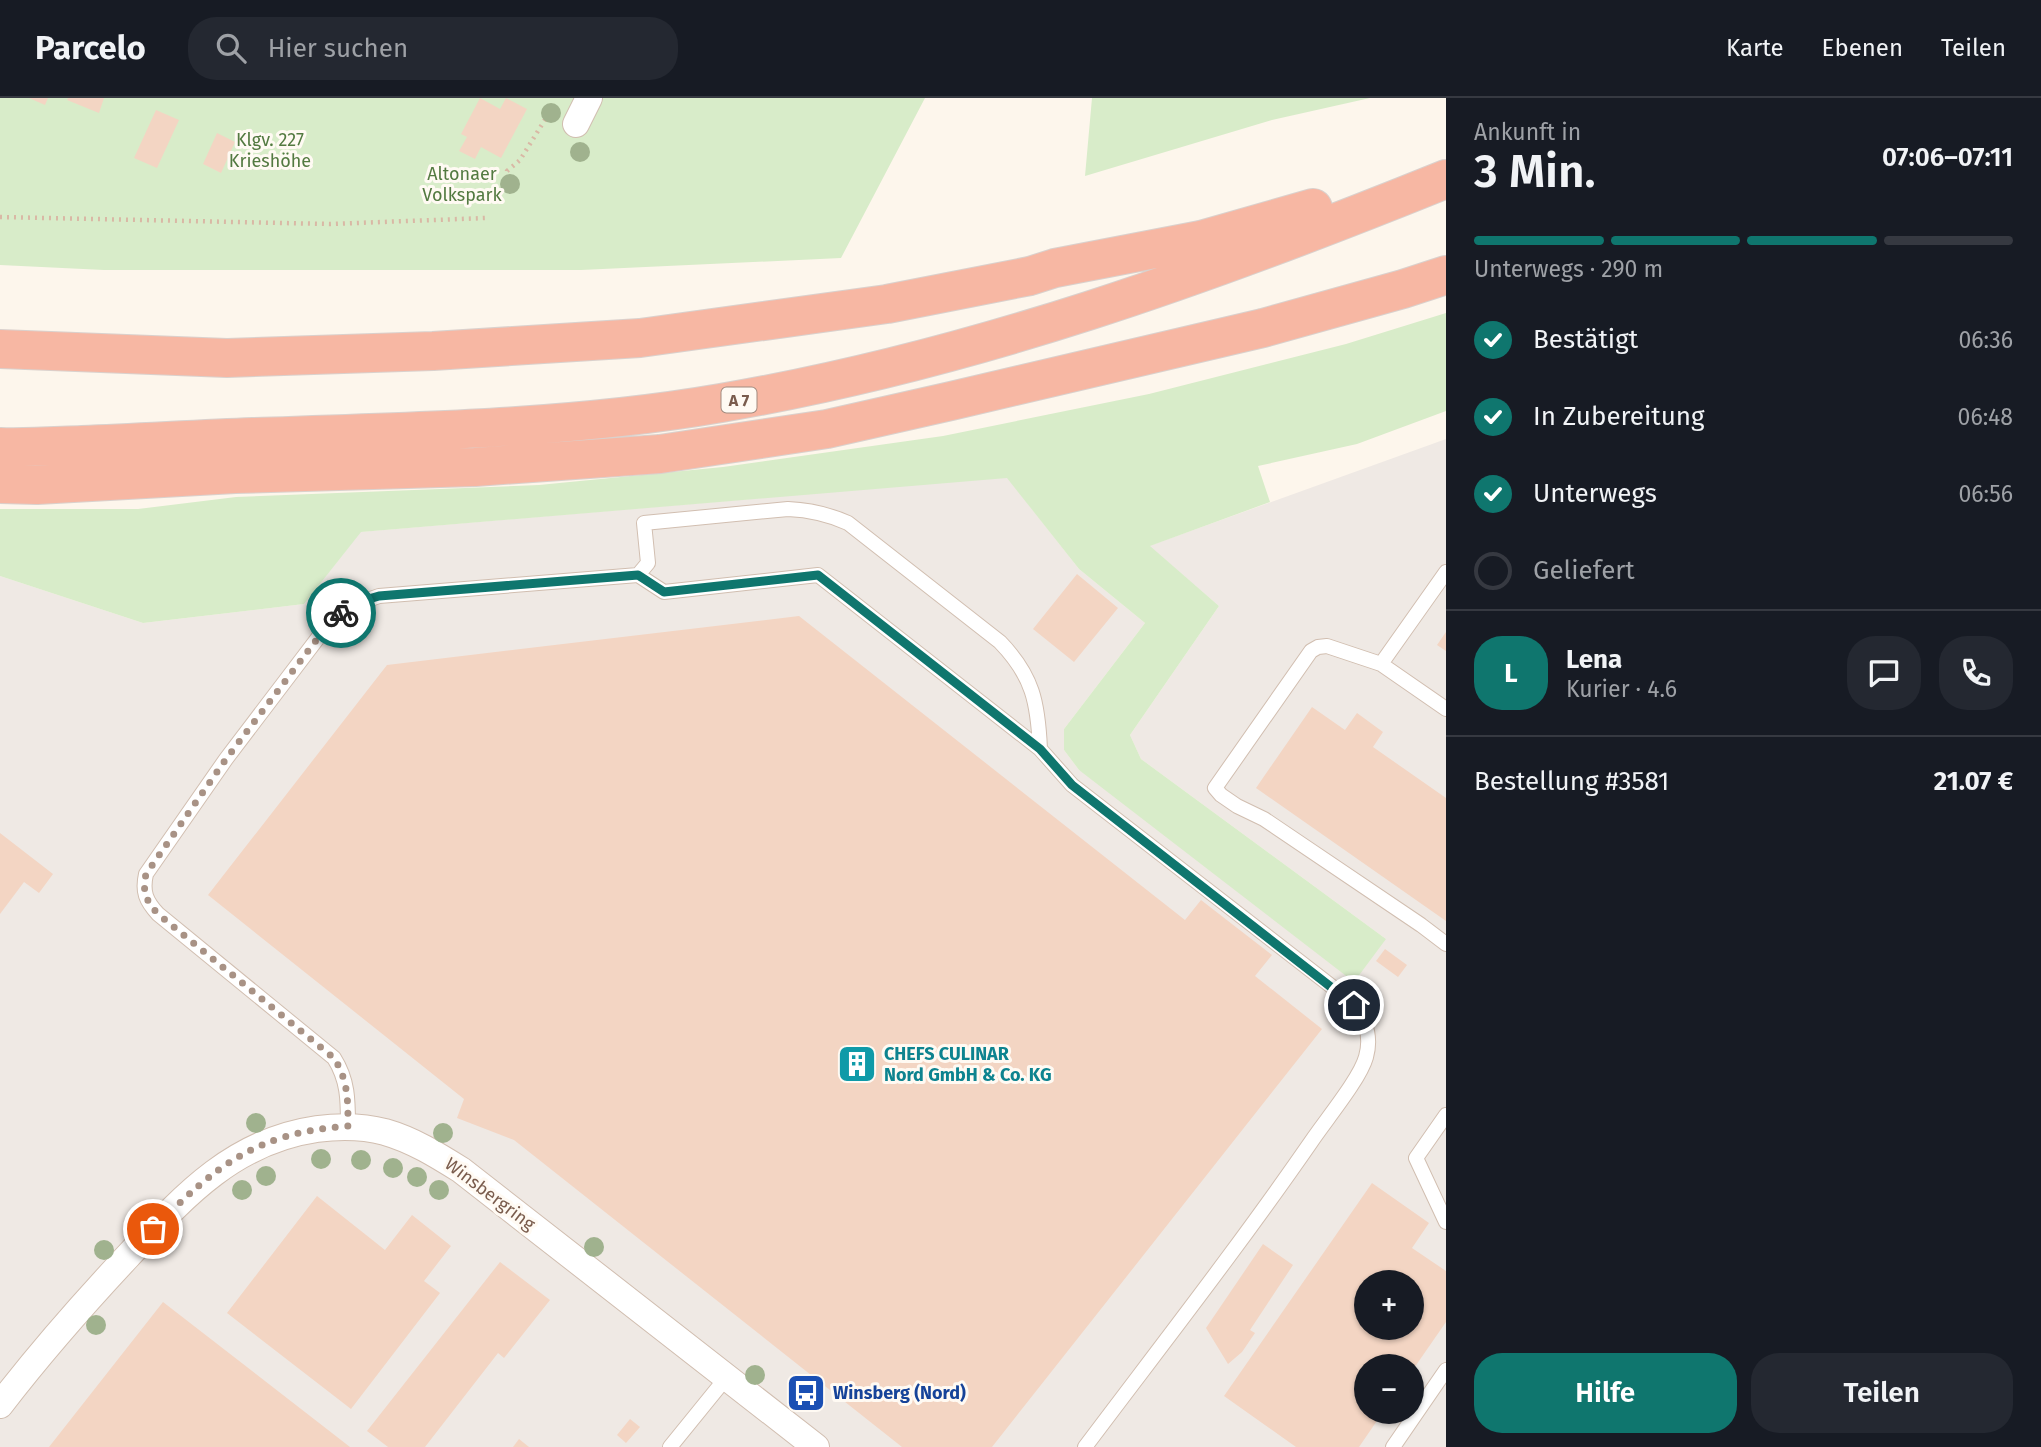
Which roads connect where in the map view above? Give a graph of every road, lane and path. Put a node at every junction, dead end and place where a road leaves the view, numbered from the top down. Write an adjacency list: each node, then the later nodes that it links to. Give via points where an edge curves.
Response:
1 (589, 98): 3 (street)
2 (553, 108): 6 (path, via 520,160 507,172)
3 (576, 124)
4 (1446, 169): 10 (highway, via 1201,240 1030,276 887,304 640,338 227,358)
5 (1446, 179): 11 (highway, A 7, via 1201,274 1058,322 845,380 719,404 506,426)
6 (506, 186)
7 (0, 217): 8 (path, via 330,224)
8 (486, 218)
9 (1446, 275): 12 (highway, via 1263,328 951,401 827,429 660,454 475,467)
10 (0, 348)
11 (0, 447)
12 (0, 484)
13 (1446, 572): 15 (lane)
14 (638, 575): 17 (lane, via 664,592 818,575); 17 (lane, via 648,563 643,523 788,509 828,514 848,523 1011,653 1034,694); 20 (lane, via 379,596 344,611 327,626 226,759 146,874 147,902 158,914 334,1058 347,1086)
15 (1381, 664): 16 (lane); 18 (lane, via 1327,646 1311,651 1215,788)
16 (1446, 709)
17 (1040, 749): 27 (lane, via 1072,785 1354,1005 1368,1035 1366,1059 1346,1091)
18 (1446, 944)
19 (1446, 1115): 21 (lane, via 1416,1158)
20 (348, 1126): 23 (street, Winsbergring, via 402,1138 461,1170); 24 (street, Winsbergring, via 307,1130 267,1141 207,1177 74,1315)
21 (1446, 1222)
22 (1446, 1370): 28 (lane)
23 (726, 1377): 25 (lane); 26 (street, Winsbergring)
24 (0, 1405)
25 (670, 1447)
26 (816, 1447)
27 (1085, 1447)
28 (1393, 1447)

